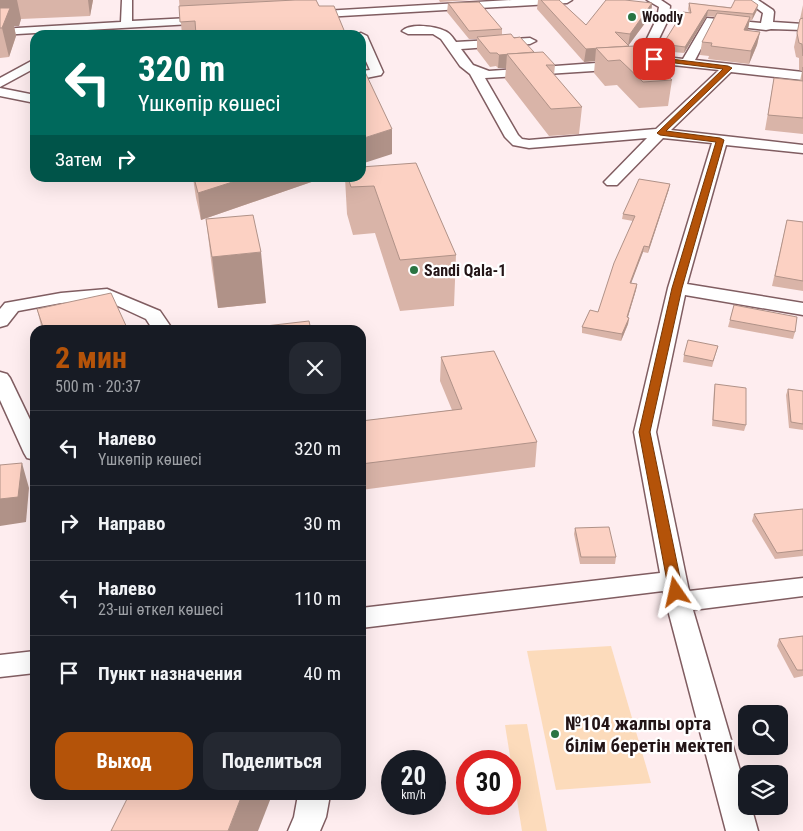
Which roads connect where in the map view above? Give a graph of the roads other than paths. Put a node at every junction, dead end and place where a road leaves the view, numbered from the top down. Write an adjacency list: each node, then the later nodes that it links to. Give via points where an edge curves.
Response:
1 (127, 0): 7 (street)
2 (568, 0): 5 (street)
3 (652, 0): 17 (street, via 665,6 663,18 647,51)
4 (751, 0): 8 (street, via 769,12)
5 (293, 16)
6 (216, 20): 7 (street)
7 (126, 25): 10 (street)
8 (766, 25): 9 (street); 18 (street, via 711,20)
9 (803, 27)
10 (90, 30)
11 (408, 31): 15 (street, via 440,32)
12 (0, 32): 13 (street)
13 (30, 32)
14 (530, 41): 15 (street)
15 (453, 46): 21 (street, via 465,66)
16 (366, 47): 22 (street, via 377,72)
17 (654, 59): 18 (street); 21 (street, via 639,64 596,68 489,75)
18 (687, 63): 20 (street)
19 (30, 66): 24 (street)
20 (728, 68): 23 (street); 27 (street)
21 (476, 73): 27 (street, via 512,137 518,142 530,144)
22 (366, 74)
23 (803, 76)
24 (0, 83)
25 (0, 92): 26 (street)
26 (30, 98)
27 (660, 133): 28 (street); 30 (street)
28 (720, 140): 29 (street); 31 (street)
29 (803, 149)
30 (612, 182)
31 (677, 288): 32 (street); 38 (street, via 644,432)
32 (803, 309)
33 (0, 321): 34 (street, via 12,307 107,294 153,315)
34 (160, 325)
35 (0, 378): 36 (street)
36 (30, 442)
37 (803, 587): 38 (street)
38 (676, 592): 39 (street); 44 (street)
39 (366, 618)
40 (30, 663): 41 (street)
41 (0, 666)
42 (313, 800): 43 (street)
43 (304, 831)
44 (742, 831)

